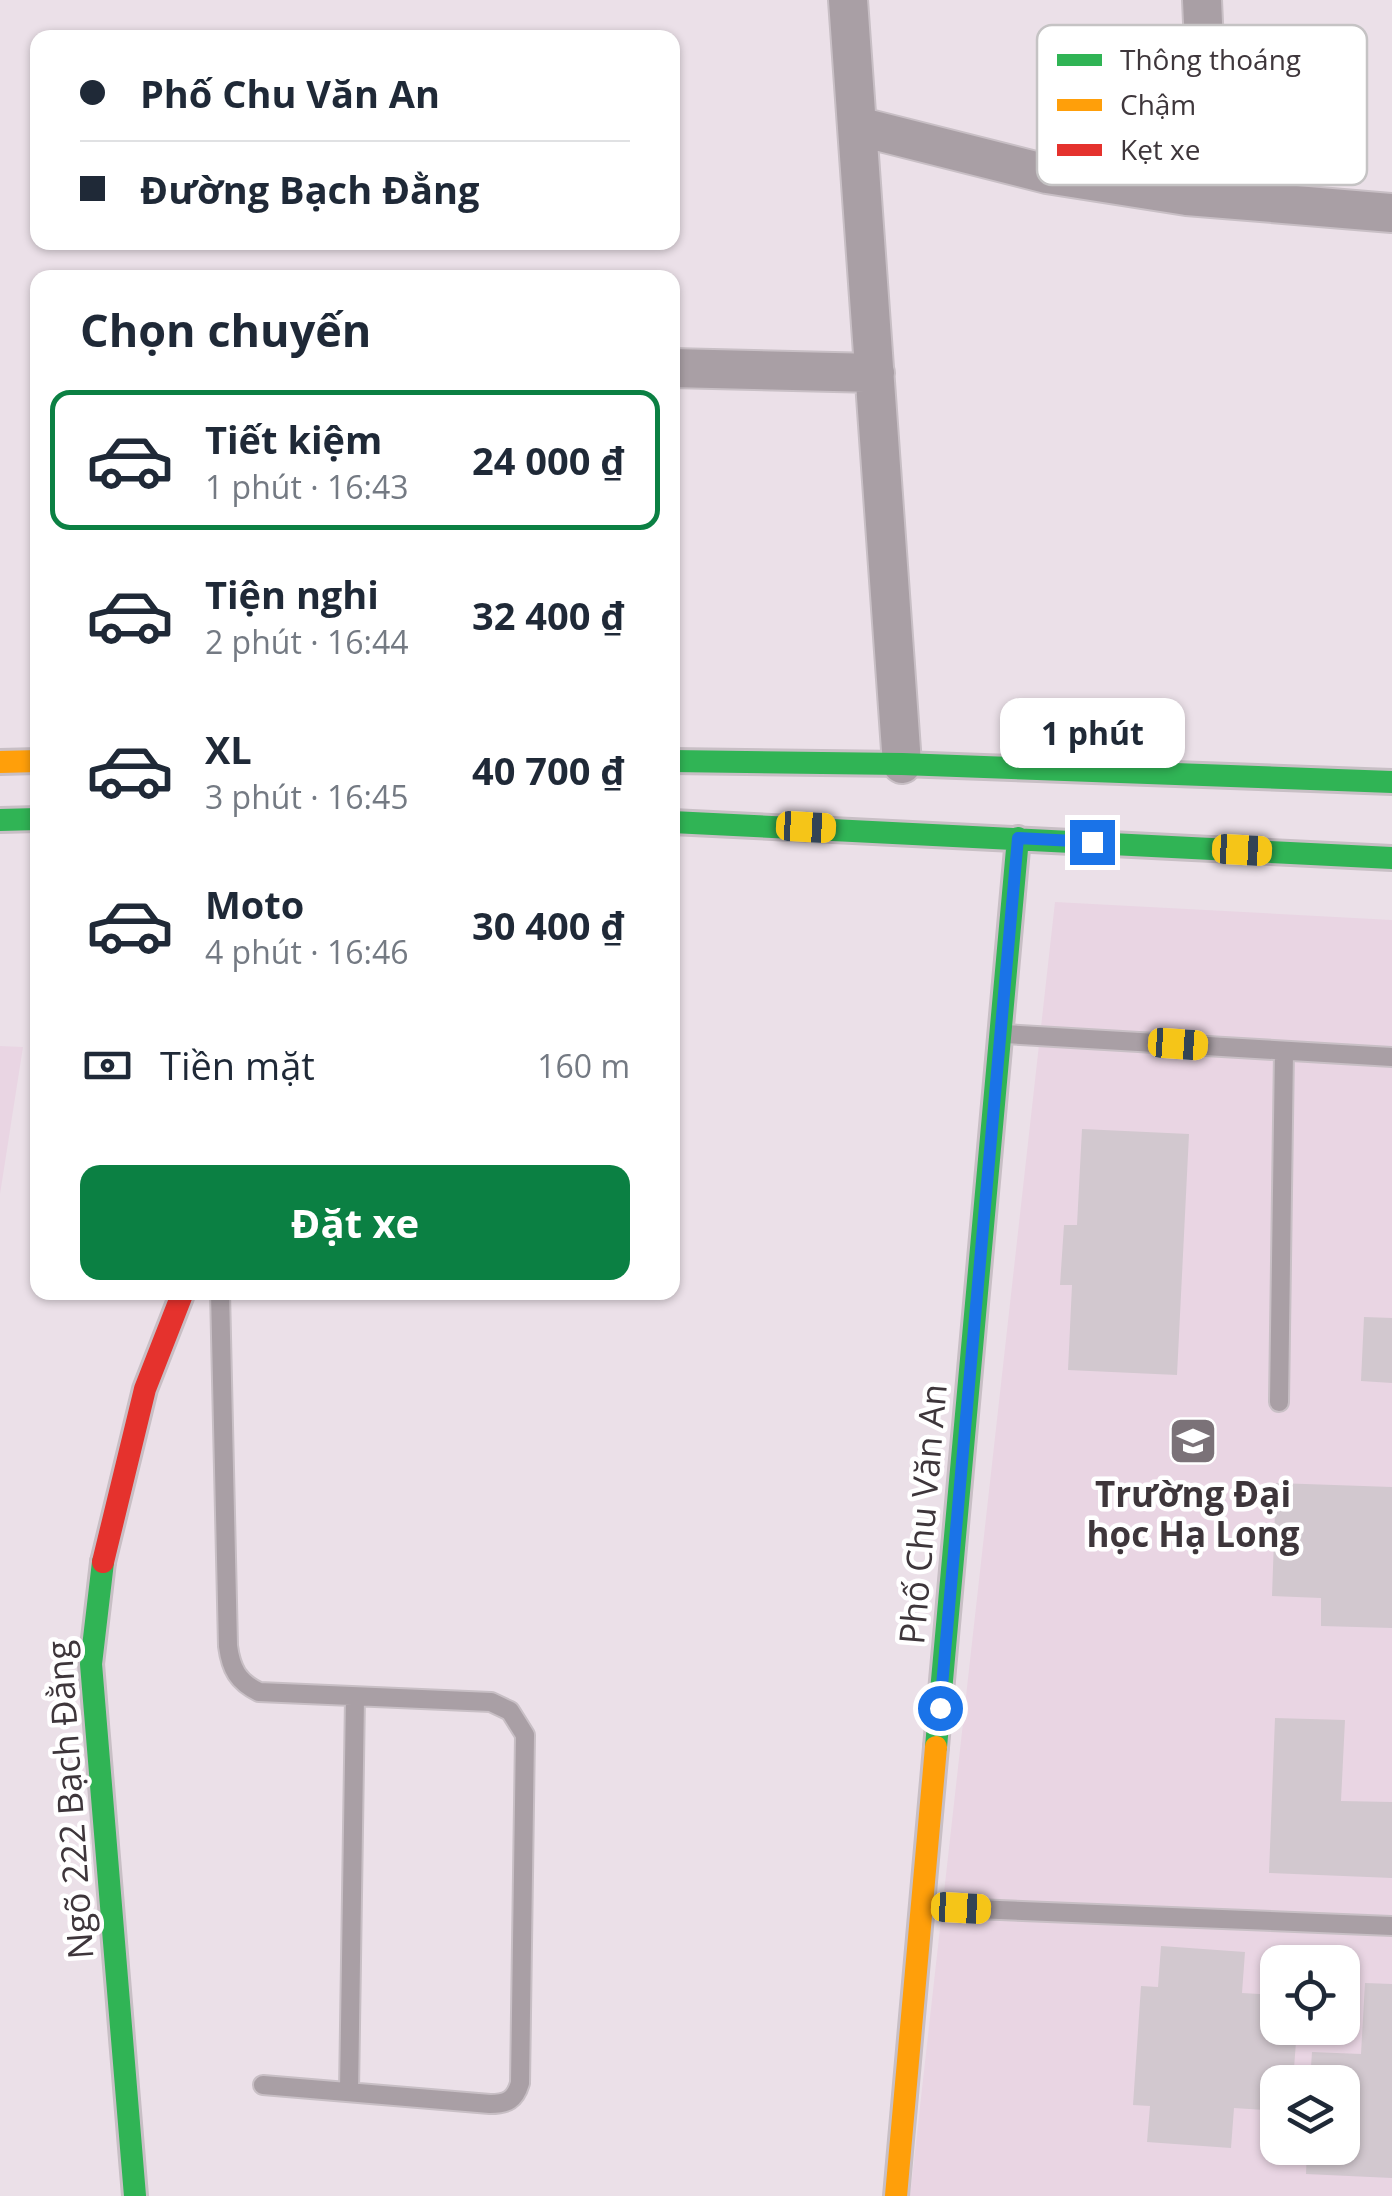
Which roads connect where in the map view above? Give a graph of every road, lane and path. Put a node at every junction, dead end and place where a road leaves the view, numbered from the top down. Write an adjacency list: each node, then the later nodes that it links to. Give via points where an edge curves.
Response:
1 (848, 0): 4 (street)
2 (1202, 0): 3 (street)
3 (1203, 25)
4 (857, 126): 5 (street); 11 (street)
5 (1037, 172)
6 (1116, 185): 8 (street)
7 (1188, 185): 8 (street)
8 (1187, 196): 9 (street)
9 (1392, 213)
10 (680, 368): 11 (street)
11 (874, 374): 15 (street)
12 (680, 760): 15 (main road)
13 (0, 762): 14 (main road)
14 (30, 762)
15 (902, 764): 16 (main road)
16 (1392, 782)
17 (0, 820): 18 (main road)
18 (30, 820)
19 (680, 822): 20 (main road)
20 (1018, 838): 21 (main road); 22 (main road, Phố Chu Văn An)
21 (1392, 858)
22 (1000, 1034): 23 (lane); 29 (main road, Phố Chu Văn An)
23 (1284, 1051): 24 (lane); 27 (lane)
24 (1392, 1058)
25 (180, 1300): 33 (main road, Ngõ 222 Bạch Đằng, via 140,1398 92,1623)
26 (220, 1300): 28 (lane, via 231,1666 259,1692)
27 (1279, 1402)
28 (354, 1697): 32 (lane); 32 (lane, via 491,1702 510,1711 525,1735 516,2094 490,2104)
29 (922, 1907): 30 (lane); 34 (main road, Phố Chu Văn An)
30 (1392, 1926)
31 (263, 2084): 32 (lane)
32 (350, 2092)
33 (135, 2196)
34 (896, 2196)

